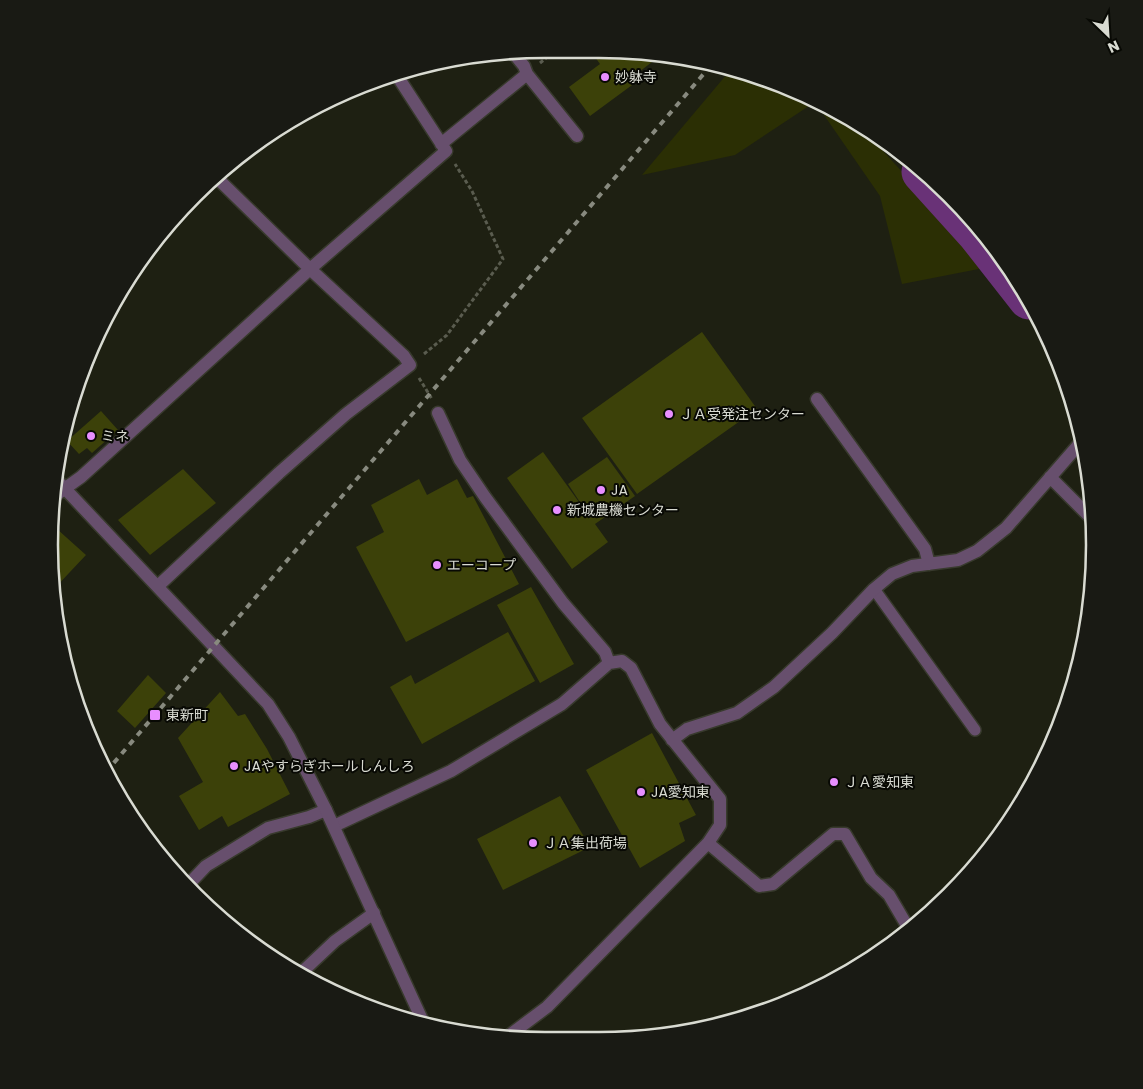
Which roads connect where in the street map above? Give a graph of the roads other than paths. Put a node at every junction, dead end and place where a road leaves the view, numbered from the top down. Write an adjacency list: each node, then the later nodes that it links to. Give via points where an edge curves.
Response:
1 (518, 59): 2 (street)
2 (527, 74): 4 (street); 5 (street)
3 (400, 80): 5 (street)
4 (577, 136)
5 (444, 147): 7 (street)
6 (220, 181): 7 (street)
7 (310, 269): 13 (street, via 189,381 81,477); 17 (street, via 410,365 346,414)
8 (817, 400): 16 (street, via 925,549)
9 (438, 413): 19 (street, via 460,460 485,497 563,603 605,652)
10 (1076, 448): 11 (street)
11 (1050, 477): 15 (street); 16 (street, via 1006,528 977,551 958,560)
12 (62, 485): 13 (street)
13 (64, 488): 14 (street); 17 (street)
14 (61, 490)
15 (1084, 511)
16 (929, 564): 18 (street, via 912,566 892,574)
17 (158, 586): 22 (street, via 268,704 290,737)
18 (874, 589): 20 (lane); 21 (street, via 774,686 737,713 687,729)
19 (609, 663): 21 (street, via 622,661 632,668 660,724); 23 (street, via 562,704 451,771)
20 (975, 730)
21 (672, 740): 24 (street, via 720,799 720,826)
22 (326, 810): 23 (street); 25 (street, via 268,828 206,866)
23 (334, 826): 26 (street)
24 (708, 843): 27 (street, via 759,886 772,884 833,834 845,834 871,878 889,895); 30 (street, via 547,1007)
25 (192, 881)
26 (374, 913): 28 (street, via 335,941); 29 (street)
27 (905, 923)
28 (306, 969)
29 (420, 1015)
30 (515, 1030)

